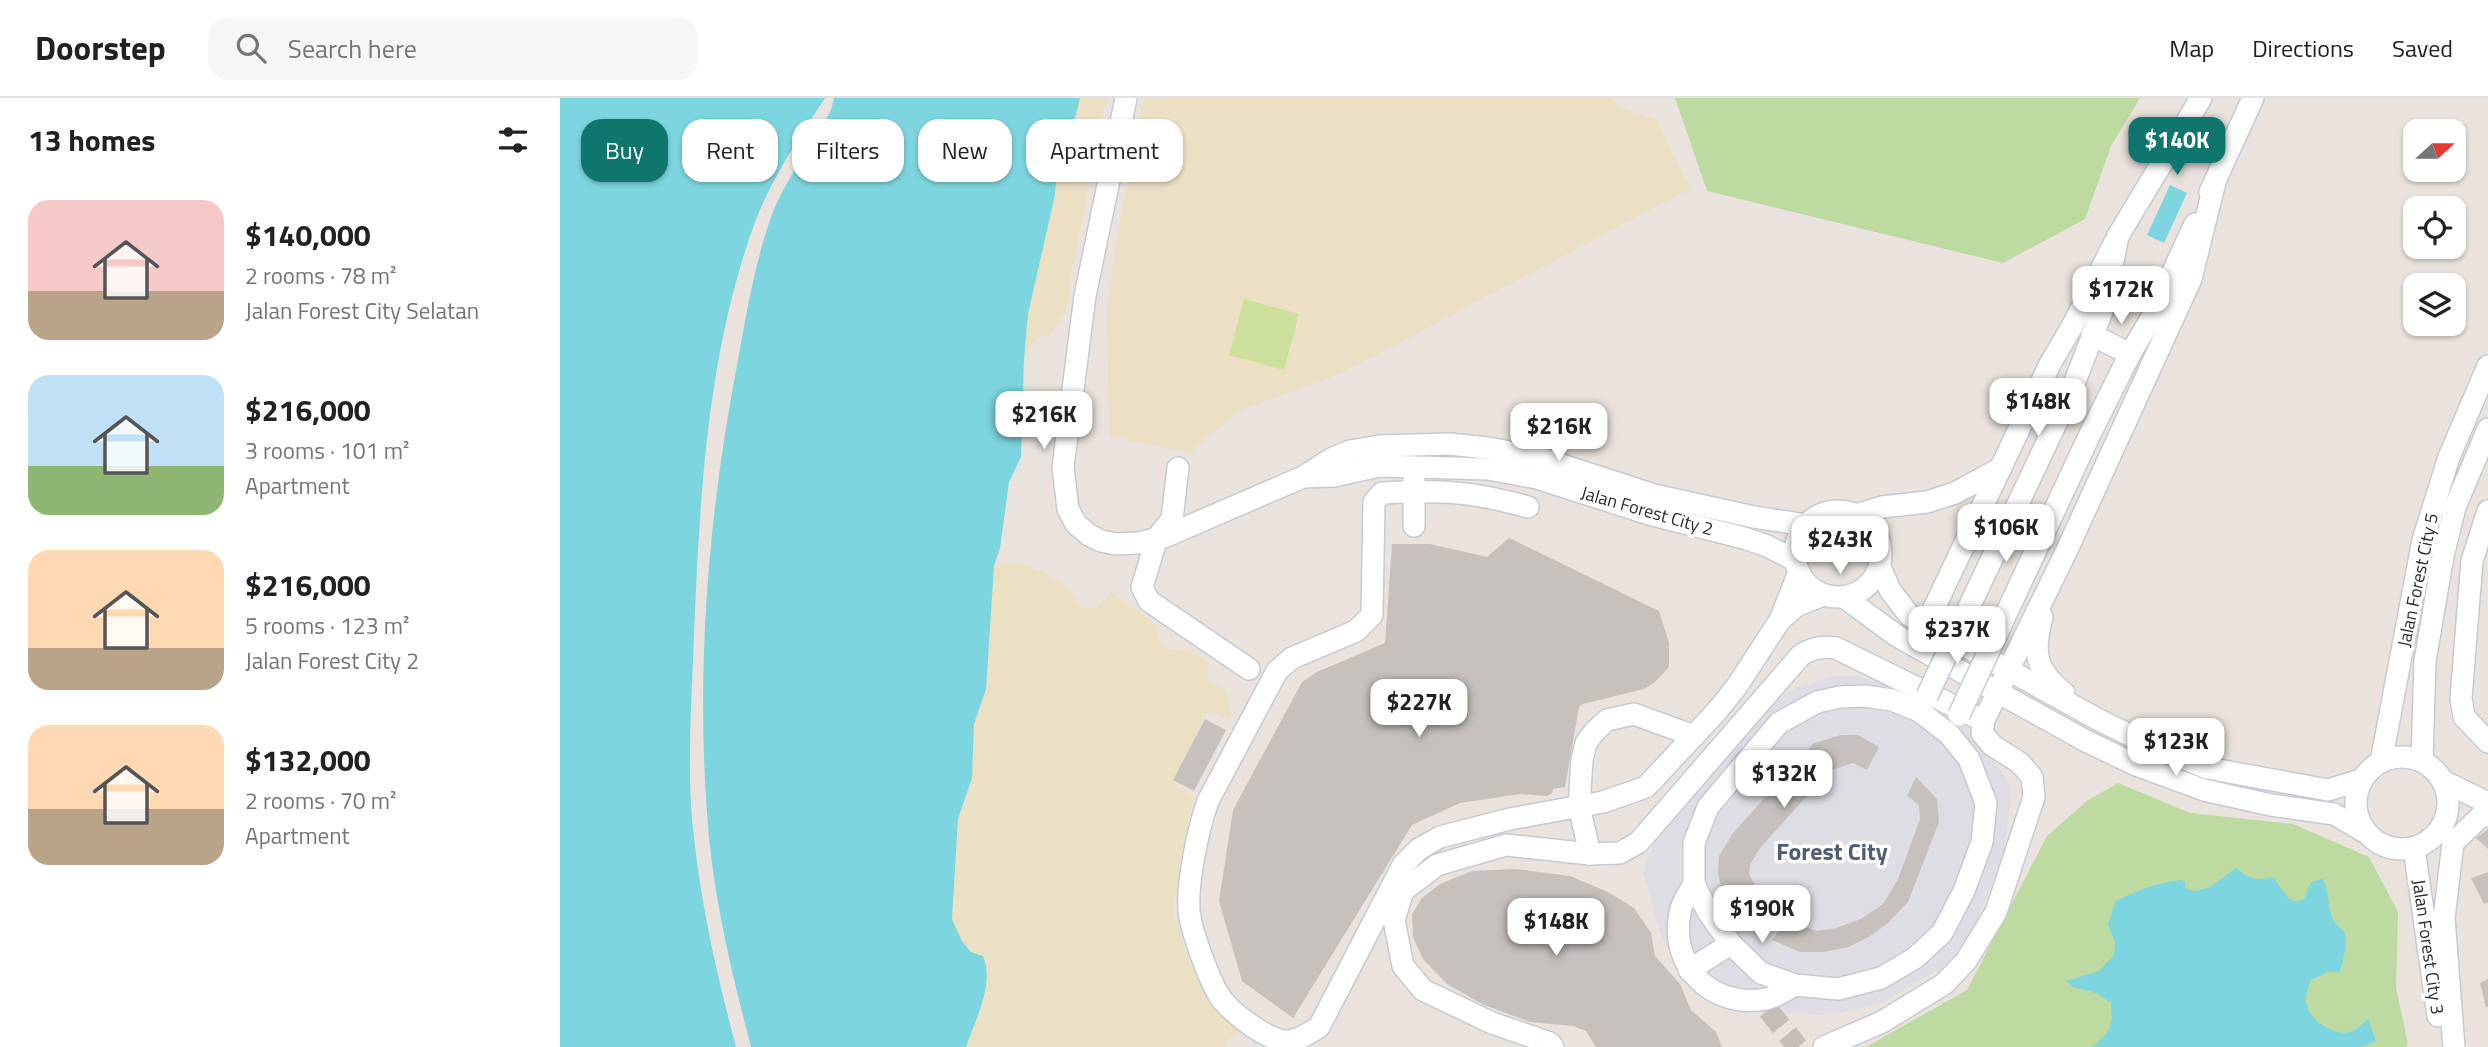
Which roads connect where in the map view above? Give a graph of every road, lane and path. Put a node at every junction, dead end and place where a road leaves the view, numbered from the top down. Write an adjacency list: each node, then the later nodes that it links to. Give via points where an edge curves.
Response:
1 (1126, 98): 19 (street, Jalan Forest City 2, via 1084,296 1063,467 1068,509 1089,535 1116,544)
2 (2201, 98): 5 (street)
3 (2253, 98): 4 (street)
4 (2215, 182): 7 (street); 20 (street, via 2191,279)
5 (2118, 236): 6 (street, via 2104,306); 12 (street, via 2050,363)
6 (2092, 334): 7 (street); 31 (street, bridge, via 2059,417)
7 (2130, 354): 34 (street, bridge)
8 (2488, 366): 38 (street, Jalan Forest City 5, via 2449,457 2423,540)
9 (2488, 429): 21 (street, Jalan Forest City 5, via 2455,508)
10 (1414, 456): 13 (street); 17 (street, Jalan Forest City 2, via 1449,444 1488,448 1537,457 1654,495); 19 (street, Jalan Forest City 2, via 1334,476 1303,477); 23 (street, Jalan Forest City 2, via 1537,478 1744,538 1767,546)
11 (1178, 468): 19 (street, via 1172,519)
12 (2001, 468): 16 (street, via 1955,493); 27 (street)
13 (1415, 492): 14 (street, via 1464,492); 18 (street); 42 (street, via 1382,493 1374,502 1372,615 1356,631 1292,658 1277,671 1208,801 1189,909 1191,926 1216,988 1223,1001 1273,1038 1287,1041 1304,1036 1319,1027 1403,865 1419,849 1440,837)
14 (1528, 507)
15 (2488, 511): 22 (street)
16 (1856, 515): 17 (street, via 1824,513); 24 (street, via 1874,531)
17 (1807, 525): 23 (street, via 1797,541)
18 (1415, 527)
19 (1157, 538): 28 (street, via 1142,587 1149,601)
20 (2066, 552): 29 (street); 33 (street, via 2042,617 2036,652 2051,682)
21 (2443, 556): 22 (street); 37 (street, Jalan Forest City 5, via 2425,661)
22 (2472, 561): 36 (street, via 2461,698 2463,717)
23 (1797, 566): 25 (street, Jalan Forest City 2, via 1811,588); 26 (street)
24 (1880, 567): 25 (street, via 1856,594); 27 (street, via 1900,606)
25 (1834, 596): 26 (street, via 1796,606); 30 (street, Jalan Forest City 2)
26 (1780, 620): 35 (street, via 1737,686)
27 (1926, 625): 29 (street)
28 (1249, 668)
29 (2008, 670): 30 (street); 33 (street)
30 (1997, 691): 32 (street); 45 (street, Jalan Forest City 2, via 2136,765 2204,790 2334,814)
31 (1923, 704): 34 (street); 48 (street, via 1840,697 1817,702 1779,723 1708,807 1694,843)
32 (1984, 720): 47 (street, via 1836,648 1812,649 1801,655 1639,842 1620,853); 53 (street, via 1982,733 1992,745 2032,777 2034,797 1996,912 1966,961 1944,984 1882,1022)
33 (2099, 720): 39 (street, via 2207,768 2328,790)
34 (1954, 724): 51 (street, via 1986,803 1983,842 1942,933 1916,958 1881,978 1838,989)
35 (1695, 736): 42 (street, via 1646,787); 42 (street, via 1634,714 1607,720 1586,743)
36 (2488, 742)
37 (2422, 761): 38 (street, via 2394,757); 40 (street)
38 (2381, 762): 39 (street)
39 (2361, 780): 45 (street, via 2356,806)
40 (2443, 781): 41 (street); 44 (street, via 2448,795)
41 (2488, 804): 44 (street)
42 (1579, 806): 47 (street)
43 (2488, 816): 55 (street, via 2481,816 2453,842 2444,918)
44 (2444, 822): 46 (street, via 2437,834)
45 (2365, 832): 46 (street, via 2388,847)
46 (2414, 848): 54 (street, Jalan Forest City 3)
47 (1590, 854): 52 (street, via 1506,845 1437,865 1403,891 1394,920 1402,966 1423,990)
48 (1694, 884): 49 (street); 50 (street, via 1680,911 1678,941)
49 (1731, 944): 50 (street); 51 (street, via 1761,973)
50 (1689, 970): 51 (street, via 1710,991 1763,1005)
51 (1795, 985)
52 (1553, 1047)
53 (1824, 1047)
54 (2441, 1047)
55 (2454, 1047)

